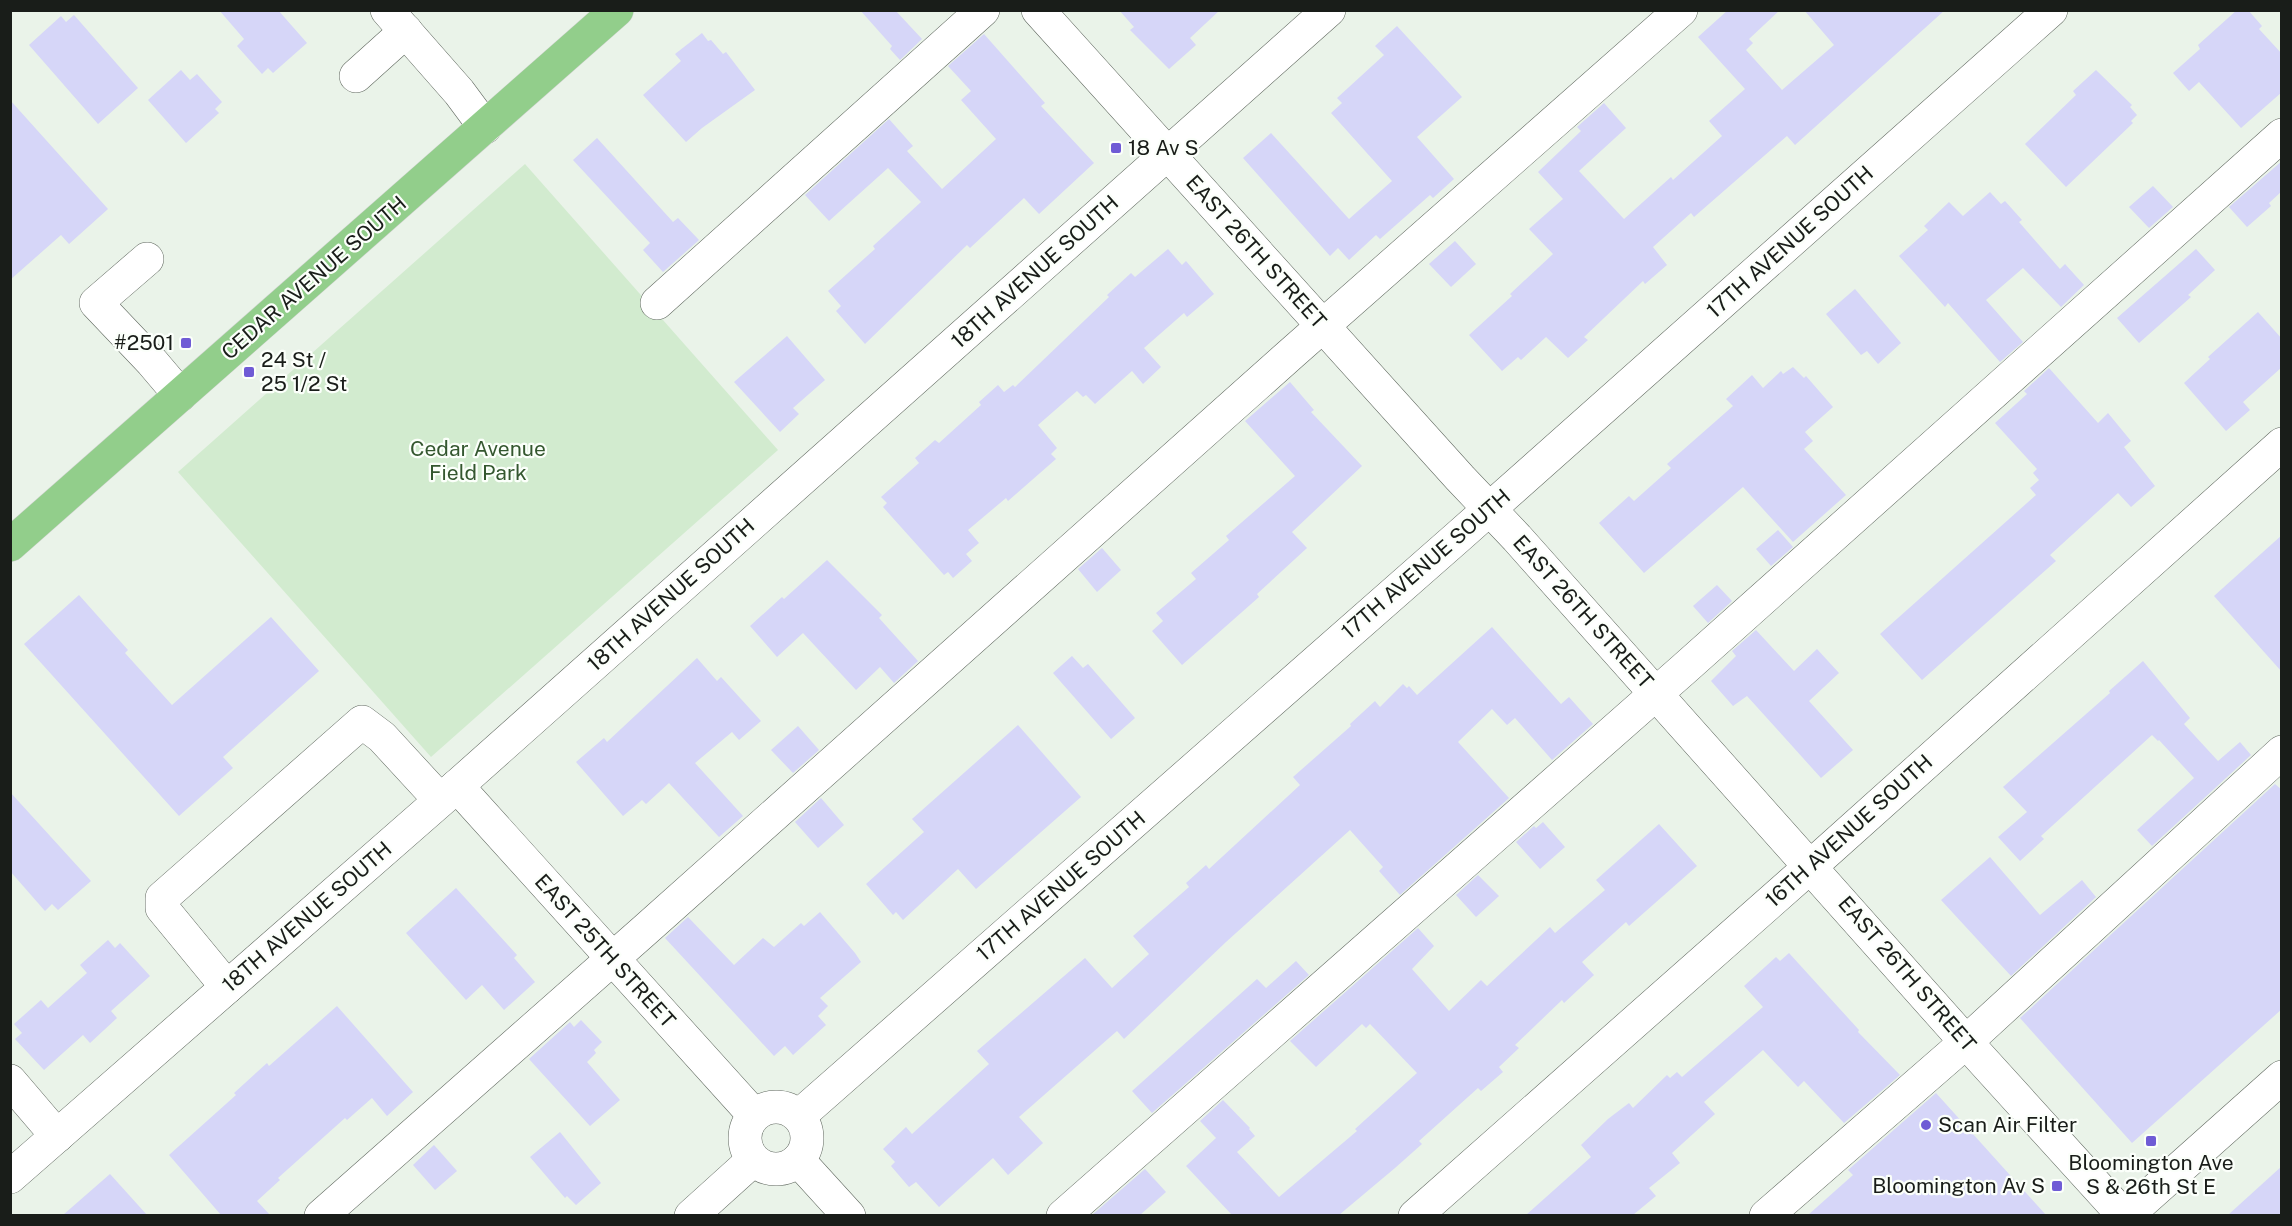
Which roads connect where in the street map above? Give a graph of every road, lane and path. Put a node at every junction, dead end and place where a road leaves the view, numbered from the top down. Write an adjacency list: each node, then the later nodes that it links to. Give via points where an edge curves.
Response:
1 (617, 10): 9 (main road, CEDAR AVENUE SOUTH)
2 (983, 10): 13 (street)
3 (1038, 10): 11 (street, EAST 26TH STREET)
4 (1329, 10): 11 (street, 18TH AVENUE SOUTH)
5 (1681, 10): 14 (street)
6 (2051, 10): 17 (street, 17TH AVENUE SOUTH)
7 (397, 21): 8 (street); 9 (street)
8 (356, 76)
9 (485, 127): 15 (main road, CEDAR AVENUE SOUTH)
10 (2282, 135): 19 (street)
11 (1168, 154): 14 (street, EAST 26TH STREET); 21 (street, 18TH AVENUE SOUTH)
12 (147, 259): 15 (street, via 96,303)
13 (657, 303)
14 (1324, 327): 17 (street, EAST 26TH STREET); 23 (street)
15 (180, 395): 18 (main road, CEDAR AVENUE SOUTH)
16 (2282, 444): 22 (street, 16TH AVENUE SOUTH)
17 (1490, 509): 19 (street, EAST 26TH STREET); 29 (street, 17TH AVENUE SOUTH)
18 (10, 545)
19 (1656, 693): 22 (street, EAST 26TH STREET); 37 (street)
20 (2282, 752): 25 (street)
21 (448, 793): 23 (street, EAST 25TH STREET); 24 (street, 18TH AVENUE SOUTH); 24 (street, EAST 25TH STREET, via 362,723 292,783 162,898 162,908)
22 (1810, 866): 25 (street, EAST 26TH STREET); 38 (street, 16TH AVENUE SOUTH)
23 (612, 959): 28 (street, EAST 25TH STREET); 34 (street)
24 (227, 987): 30 (street, 18TH AVENUE SOUTH)
25 (1966, 1042): 39 (street); 40 (street, EAST 26TH STREET)
26 (2282, 1077): 40 (street)
27 (10, 1081): 30 (street)
28 (754, 1115): 29 (street, via 782,1106); 31 (street, via 745,1133)
29 (799, 1116): 32 (street, via 808,1133 804,1153)
30 (57, 1136): 33 (street, 18TH AVENUE SOUTH)
31 (753, 1160): 32 (street, via 771,1169 790,1166); 35 (street)
32 (798, 1160): 36 (street)
33 (10, 1177)
34 (321, 1215)
35 (691, 1215)
36 (849, 1215)
37 (1063, 1215)
38 (1415, 1215)
39 (1766, 1215)
40 (2125, 1215)

